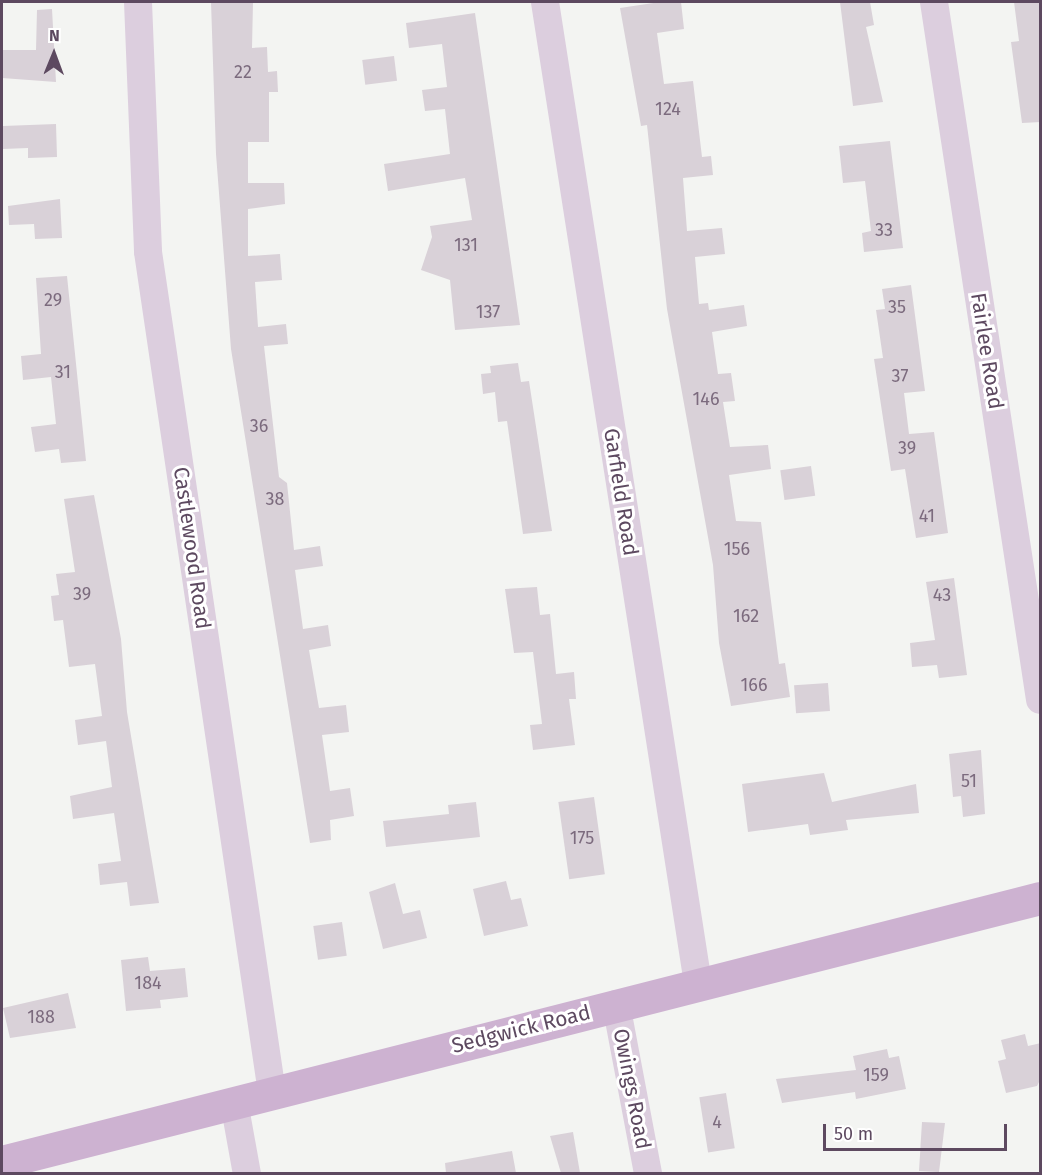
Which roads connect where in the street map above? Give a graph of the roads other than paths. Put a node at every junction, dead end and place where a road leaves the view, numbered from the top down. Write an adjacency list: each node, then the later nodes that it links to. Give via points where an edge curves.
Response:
1 (138, 2): 8 (street, Castlewood Road, via 148,252)
2 (545, 2): 6 (street, Garfield Road)
3 (934, 2): 4 (street, Fairlee Road)
4 (1041, 700)
5 (1041, 898): 6 (main road, Sedgwick Road)
6 (698, 983): 7 (main road, Sedgwick Road)
7 (616, 1004): 8 (main road, Sedgwick Road); 12 (street, Owings Road)
8 (272, 1093): 9 (main road, Sedgwick Road)
9 (234, 1102): 10 (main road, Sedgwick Road); 11 (street)
10 (2, 1162)
11 (247, 1173)
12 (648, 1173)

